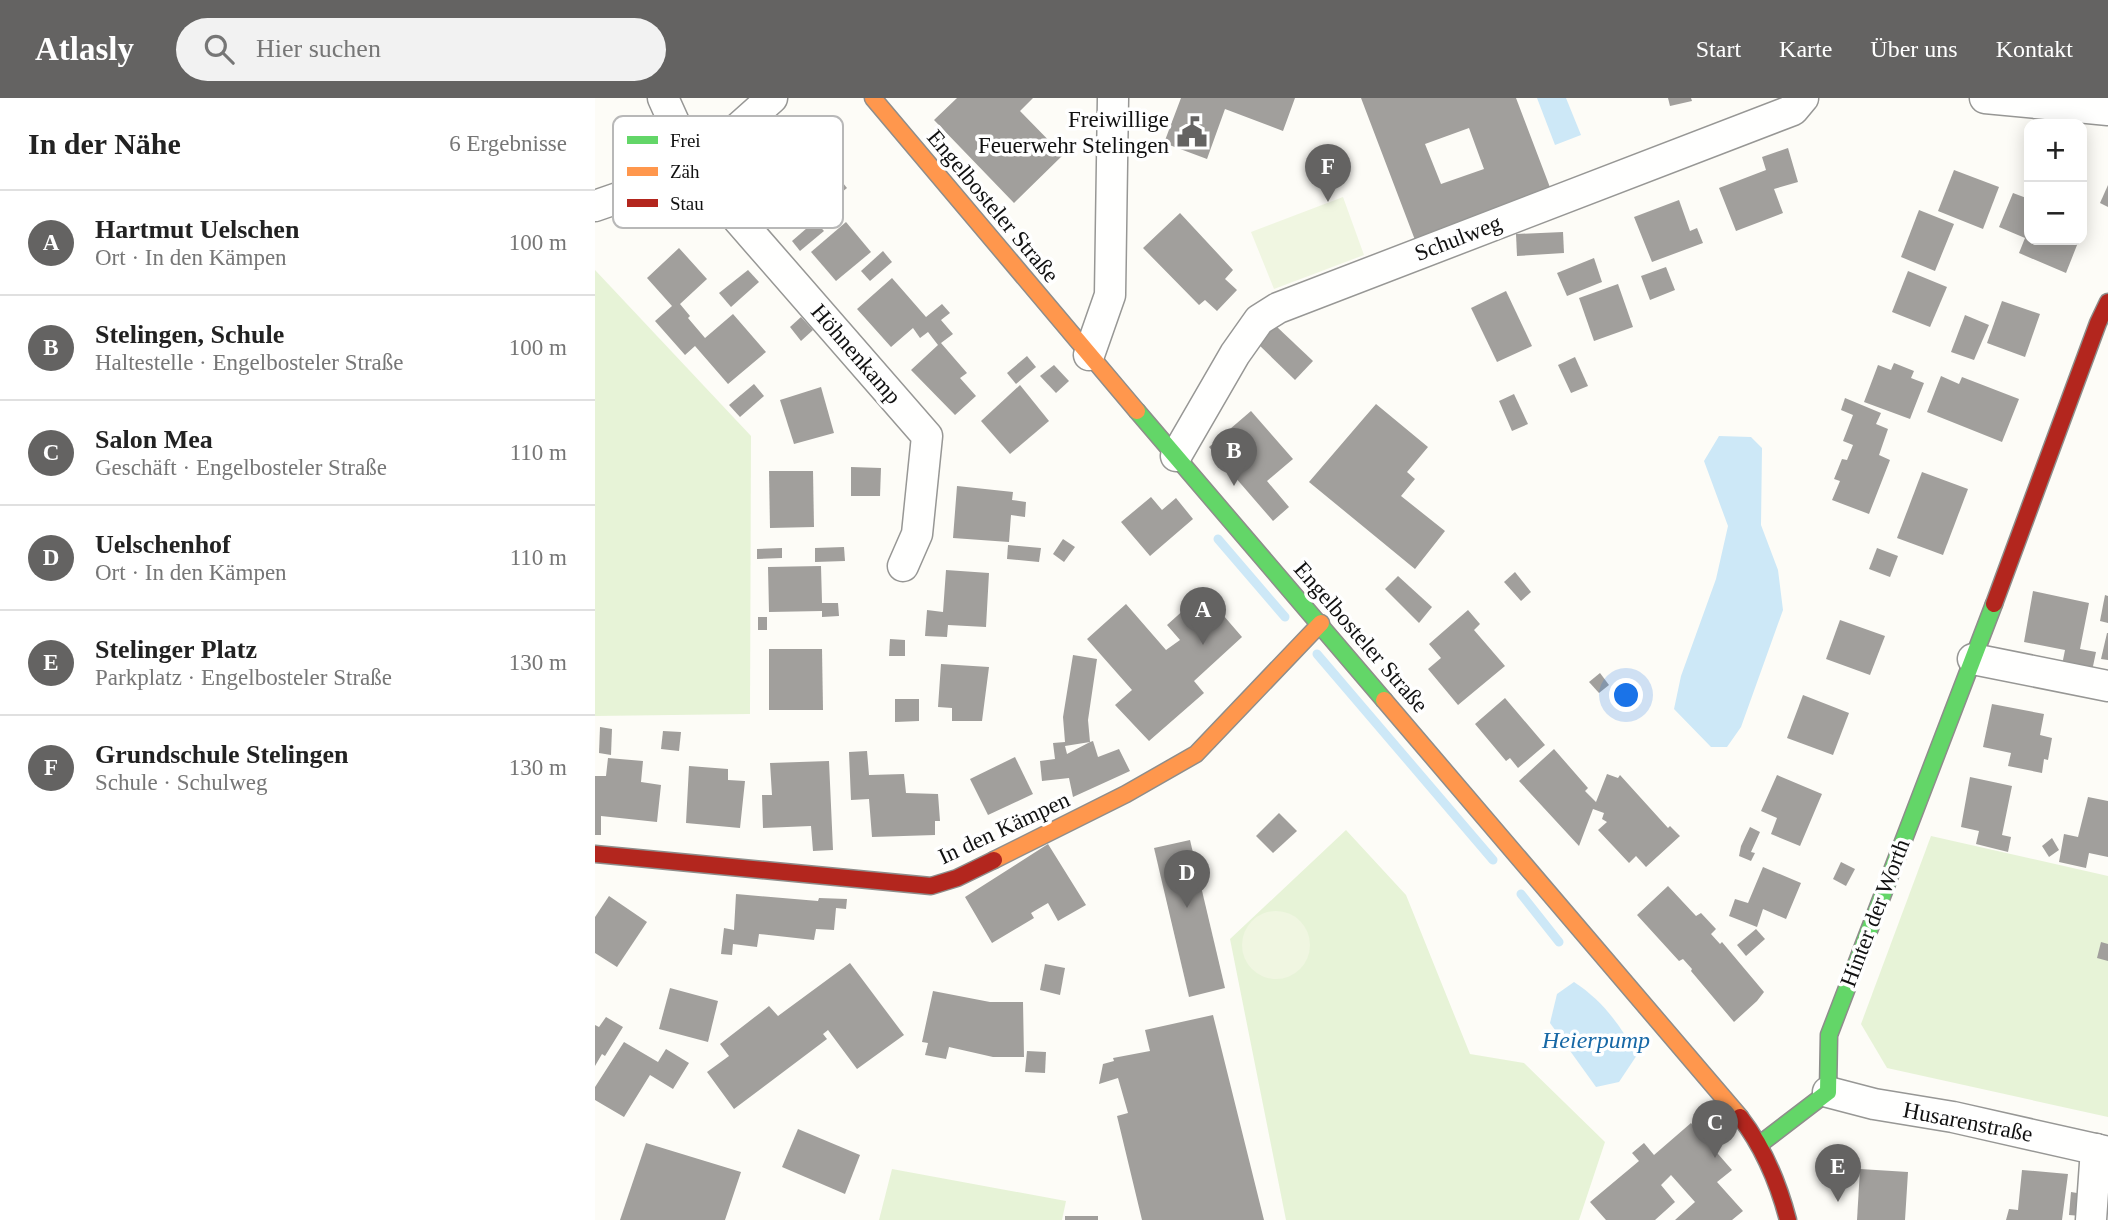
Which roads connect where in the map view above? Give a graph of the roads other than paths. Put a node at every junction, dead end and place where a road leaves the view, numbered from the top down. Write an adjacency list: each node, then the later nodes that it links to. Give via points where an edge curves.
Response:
1 (663, 98): 8 (street, Höhnenkamp)
2 (772, 98): 9 (street)
3 (873, 98): 14 (street, Engelbosteler Straße)
4 (1113, 98): 14 (street, via 1109,295)
5 (1803, 98): 15 (street, Schulweg, via 1793,110 1278,308 1259,320 1235,354)
6 (1985, 98): 7 (street)
7 (2108, 110)
8 (671, 116)
9 (752, 116)
10 (613, 200): 11 (street)
11 (595, 206)
12 (746, 228): 16 (street, Höhnenkamp, via 927,436 917,534)
13 (2108, 302): 18 (street, Hinter der Worth)
14 (1089, 355): 15 (street, Engelbosteler Straße)
15 (1176, 456): 17 (street, Engelbosteler Straße)
16 (903, 566)
17 (1321, 623): 20 (street, In den Kämpen, via 1196,754 957,878 931,886); 22 (street, Engelbosteler Straße, via 1741,1116)
18 (1973, 659): 19 (street); 21 (street, Hinter der Worth, via 1829,1035)
19 (2108, 686)
20 (595, 854)
21 (1828, 1092): 22 (street); 23 (street, Husarenstraße)
22 (1760, 1144): 24 (street, Engelbosteler Straße, via 1772,1165)
23 (2102, 1150): 25 (street)
24 (1788, 1220)
25 (2091, 1220)

